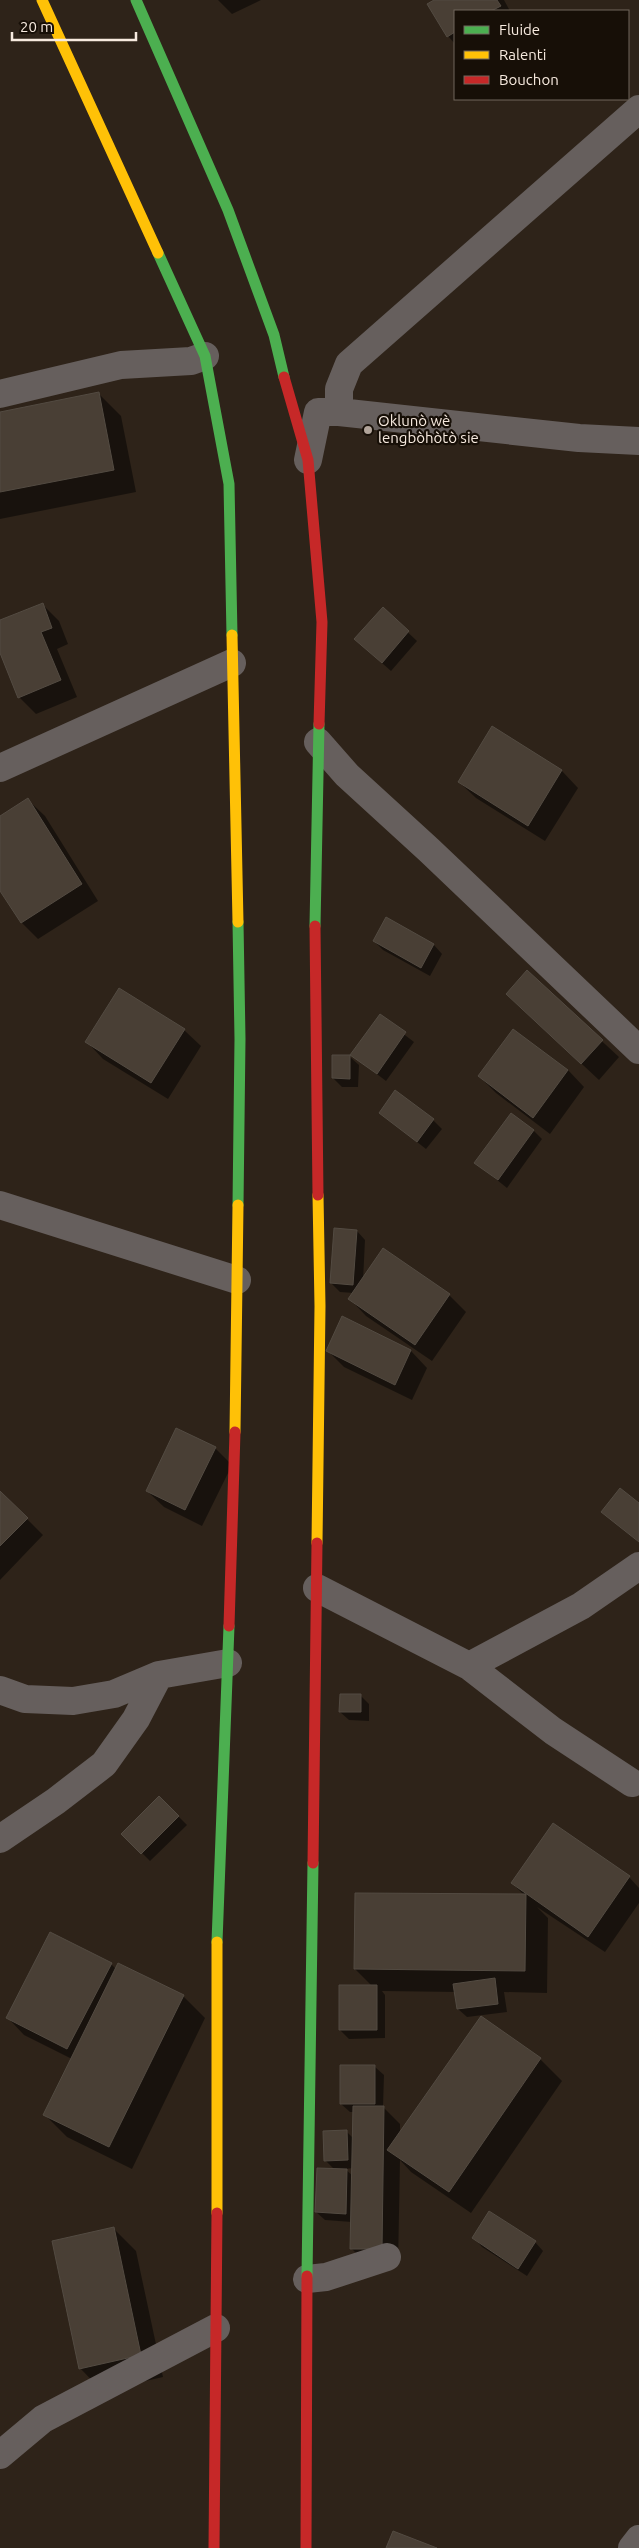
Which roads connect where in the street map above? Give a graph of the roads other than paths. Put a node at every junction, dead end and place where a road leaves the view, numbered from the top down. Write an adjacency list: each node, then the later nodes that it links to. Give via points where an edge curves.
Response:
1 (42, 0): 4 (main road)
2 (136, 0): 5 (main road, via 228,210 274,335)
3 (639, 108): 7 (street, via 349,364)
4 (205, 356): 6 (street, via 191,361 121,365); 10 (main road, via 229,484)
5 (280, 368): 7 (street); 9 (main road)
6 (0, 394)
7 (329, 412): 8 (street, via 579,438); 9 (street)
8 (639, 441)
9 (308, 460): 11 (main road, via 322,622)
10 (232, 663): 12 (street); 15 (main road, via 240,1039)
11 (318, 742): 13 (street, via 347,775); 17 (main road, via 315,955 320,1306)
12 (0, 768)
13 (639, 1050)
14 (0, 1205): 15 (street)
15 (237, 1280): 18 (main road)
16 (639, 1566): 19 (street, via 582,1606)
17 (317, 1588): 19 (street); 25 (main road)
18 (228, 1663): 20 (street); 26 (main road, via 216,1932 219,2062)
19 (469, 1666): 22 (street, via 553,1731)
20 (159, 1675): 21 (street, via 114,1694 73,1701 25,1699); 23 (street, via 136,1719 104,1764)
21 (0, 1690)
22 (632, 1783)
23 (0, 1839)
24 (387, 2257): 25 (street, via 326,2278)
25 (307, 2279): 30 (main road)
26 (216, 2328): 27 (street, via 43,2418); 29 (main road)
27 (0, 2455)
28 (639, 2539): 31 (street)
29 (214, 2548)
30 (306, 2548)
31 (632, 2548)

